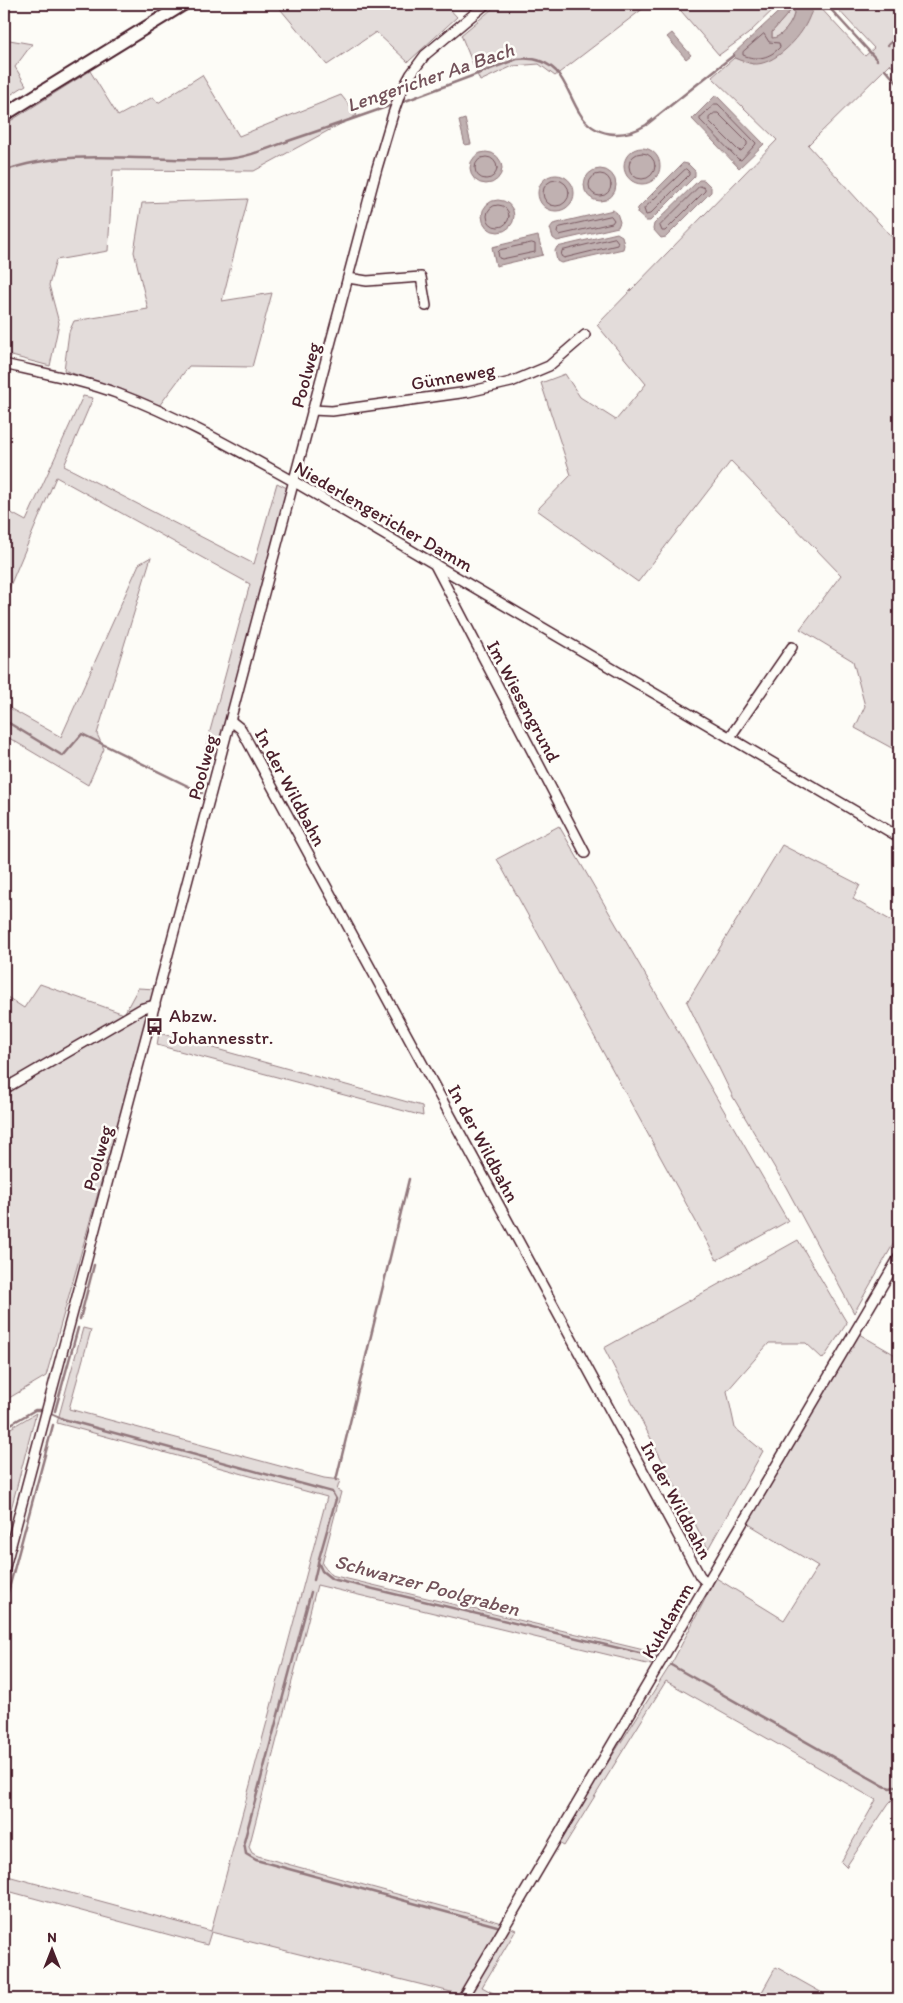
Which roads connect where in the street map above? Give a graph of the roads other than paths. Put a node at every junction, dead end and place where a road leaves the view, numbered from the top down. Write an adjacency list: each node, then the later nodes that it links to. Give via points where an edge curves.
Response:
1 (184, 4): 3 (main road)
2 (486, 4): 4 (street, Poolweg, via 425,55 400,94)
3 (4, 114)
4 (348, 278): 5 (street, via 367,281 421,277); 8 (street, Poolweg)
5 (426, 306)
6 (585, 335): 8 (street, Günneweg, via 548,366 511,382 468,392 332,411)
7 (4, 364): 9 (street, Niederlengericher Damm, via 118,393 214,437)
8 (312, 410): 9 (street, Poolweg)
9 (293, 482): 10 (street, Niederlengericher Damm); 12 (street, Poolweg)
10 (435, 564): 13 (street, Niederlengericher Damm); 15 (street, Im Wiesengrund)
11 (792, 647): 13 (street)
12 (231, 721): 16 (street, Poolweg); 20 (street, In der Wildbahn, via 241,729 700,1576)
13 (730, 737): 14 (street, Niederlengericher Damm)
14 (899, 837)
15 (585, 853)
16 (155, 1005): 17 (street, via 143,1008); 19 (street, Poolweg)
17 (4, 1089)
18 (899, 1257): 20 (street, Kuhdamm)
19 (4, 1571)
20 (707, 1583): 21 (street, Kuhdamm)
21 (462, 1999)

